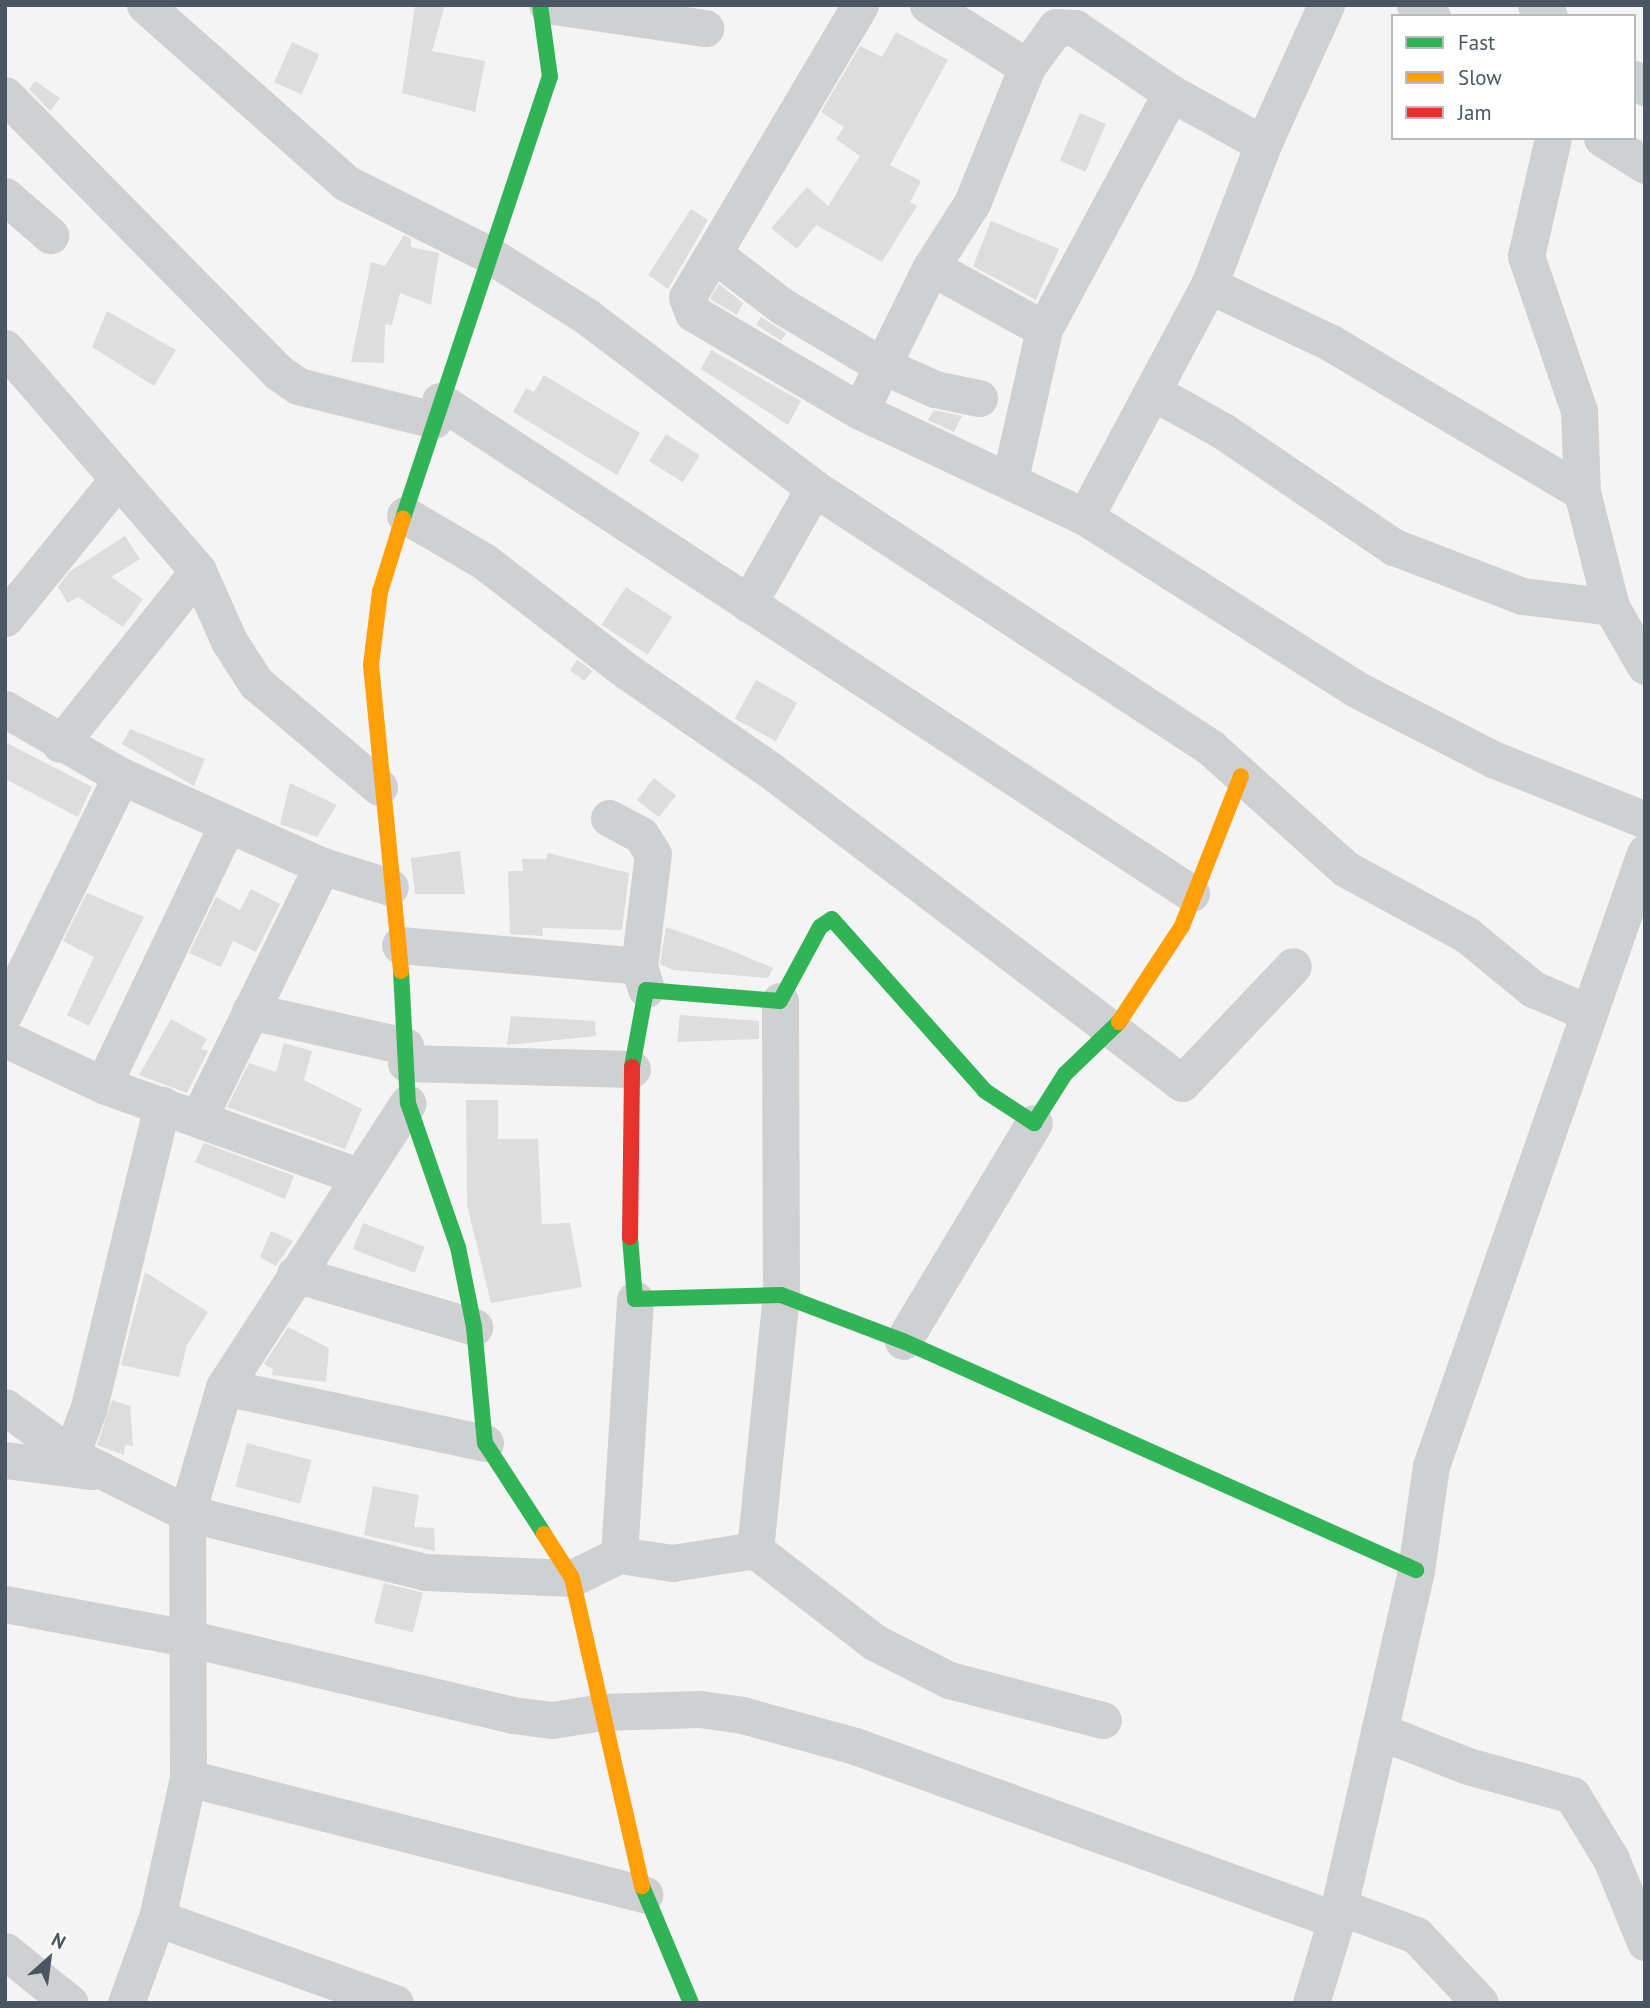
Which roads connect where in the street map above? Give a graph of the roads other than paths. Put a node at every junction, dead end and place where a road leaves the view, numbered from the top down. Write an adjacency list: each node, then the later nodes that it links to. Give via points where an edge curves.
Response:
1 (540, 5): 17 (street, via 550,78)
2 (547, 5): 7 (street)
3 (860, 5): 18 (street)
4 (928, 5): 8 (street)
5 (1326, 5): 13 (street)
6 (148, 6): 17 (street, via 346,183)
7 (705, 28)
8 (1027, 67): 9 (street, via 1056,27 1066,24); 19 (street, via 972,204)
9 (1171, 93): 13 (street); 21 (street)
10 (5, 95): 26 (street, via 278,372 298,386)
11 (1553, 140): 31 (street, via 1526,256 1579,411)
12 (1605, 140): 14 (street)
13 (1263, 144): 20 (street)
14 (1645, 165)
15 (5, 196): 16 (street)
16 (50, 236)
17 (488, 254): 26 (street); 30 (street, via 586,316)
18 (714, 254): 23 (street, via 782,306); 27 (street, via 687,297 693,313)
19 (931, 267): 21 (street); 23 (street)
20 (1209, 285): 24 (street); 31 (street, via 1331,343)
21 (1044, 330): 29 (street)
22 (5, 348): 28 (street)
23 (881, 365): 25 (street, via 935,389); 27 (street)
24 (1153, 392): 33 (street); 37 (street, via 1223,431 1394,547 1522,596)
25 (979, 398)
26 (437, 410): 32 (street); 36 (street)
27 (860, 411): 29 (street)
28 (118, 479): 34 (street); 35 (street)
29 (1010, 479): 33 (street)
30 (814, 488): 36 (street); 42 (street, via 1211,748)
31 (1582, 492): 37 (street)
32 (405, 515): 43 (street, via 380,592 371,665); 58 (street, via 485,562 628,672 770,769)
33 (1085, 517): 45 (street, via 1354,688 1495,760)
34 (198, 571): 40 (street); 43 (street, via 229,641 256,683)
35 (10, 599)
36 (748, 604): 50 (street)
37 (1611, 607): 38 (street)
38 (1645, 666)
39 (5, 709): 40 (street)
40 (60, 744): 41 (street)
41 (121, 776): 46 (street); 56 (street)
42 (1241, 776): 50 (street); 57 (street, via 1346,869 1467,935 1533,989)
43 (379, 787): 49 (street)
44 (609, 818): 53 (street, via 641,835 653,855)
45 (1645, 820)
46 (227, 825): 48 (street); 62 (street)
47 (1645, 853): 57 (street)
48 (322, 866): 49 (street); 55 (street)
49 (390, 887): 51 (street)
50 (1191, 893): 58 (street, via 1182,926)
51 (400, 946): 53 (street); 60 (street)
52 (1293, 966): 58 (street, via 1182,1083)
53 (643, 978): 54 (street); 61 (street)
54 (779, 1001): 66 (street, via 820,927 832,919 985,1091); 69 (street)
55 (250, 1011): 60 (street); 65 (street)
56 (5, 1012)
57 (1587, 1012): 82 (street, via 1432,1466)
58 (1113, 1031): 66 (street, via 1065,1074)
59 (5, 1039): 62 (street)
60 (406, 1055): 61 (street); 63 (street)
61 (632, 1069): 70 (street, via 630,1235)
62 (103, 1086): 64 (street)
63 (408, 1103): 67 (street); 71 (street, via 458,1247)
64 (162, 1105): 65 (street); 76 (street, via 89,1407)
65 (200, 1117): 67 (street)
66 (1034, 1123): 72 (street)
67 (360, 1177): 68 (street)
68 (295, 1274): 71 (street); 73 (street)
69 (781, 1295): 70 (street); 72 (street); 80 (street)
70 (635, 1299): 81 (street)
71 (474, 1327): 75 (street)
72 (903, 1341): 82 (street)
73 (224, 1387): 75 (street); 79 (street)
74 (5, 1407): 76 (street)
75 (485, 1443): 83 (street)
76 (71, 1455): 78 (street)
77 (5, 1460): 78 (street)
78 (109, 1474): 79 (street)
79 (187, 1513): 83 (street, via 425,1572); 85 (street)
80 (755, 1550): 81 (street, via 672,1563); 87 (street, via 874,1642 949,1679)
81 (619, 1555): 83 (street)
82 (1416, 1570): 88 (street)
83 (572, 1578): 86 (street)
84 (5, 1604): 85 (street)
85 (187, 1638): 86 (street, via 512,1715 552,1720); 89 (street)
86 (602, 1712): 90 (street); 92 (street, via 700,1709 742,1715 855,1746)
87 (1103, 1720)
88 (1379, 1731): 92 (street); 93 (street, via 1468,1766 1572,1795 1611,1859)
89 (188, 1778): 90 (street); 91 (street)
90 (644, 1894): 98 (street)
91 (157, 1918): 96 (street); 97 (street)
92 (1336, 1920): 99 (street); 100 (street, via 1351,1911 1416,1935)
93 (1645, 1942)
94 (5, 1951): 95 (street)
95 (70, 2003)
96 (126, 2003)
97 (395, 2003)
98 (691, 2003)
99 (1311, 2003)
100 (1480, 2003)

